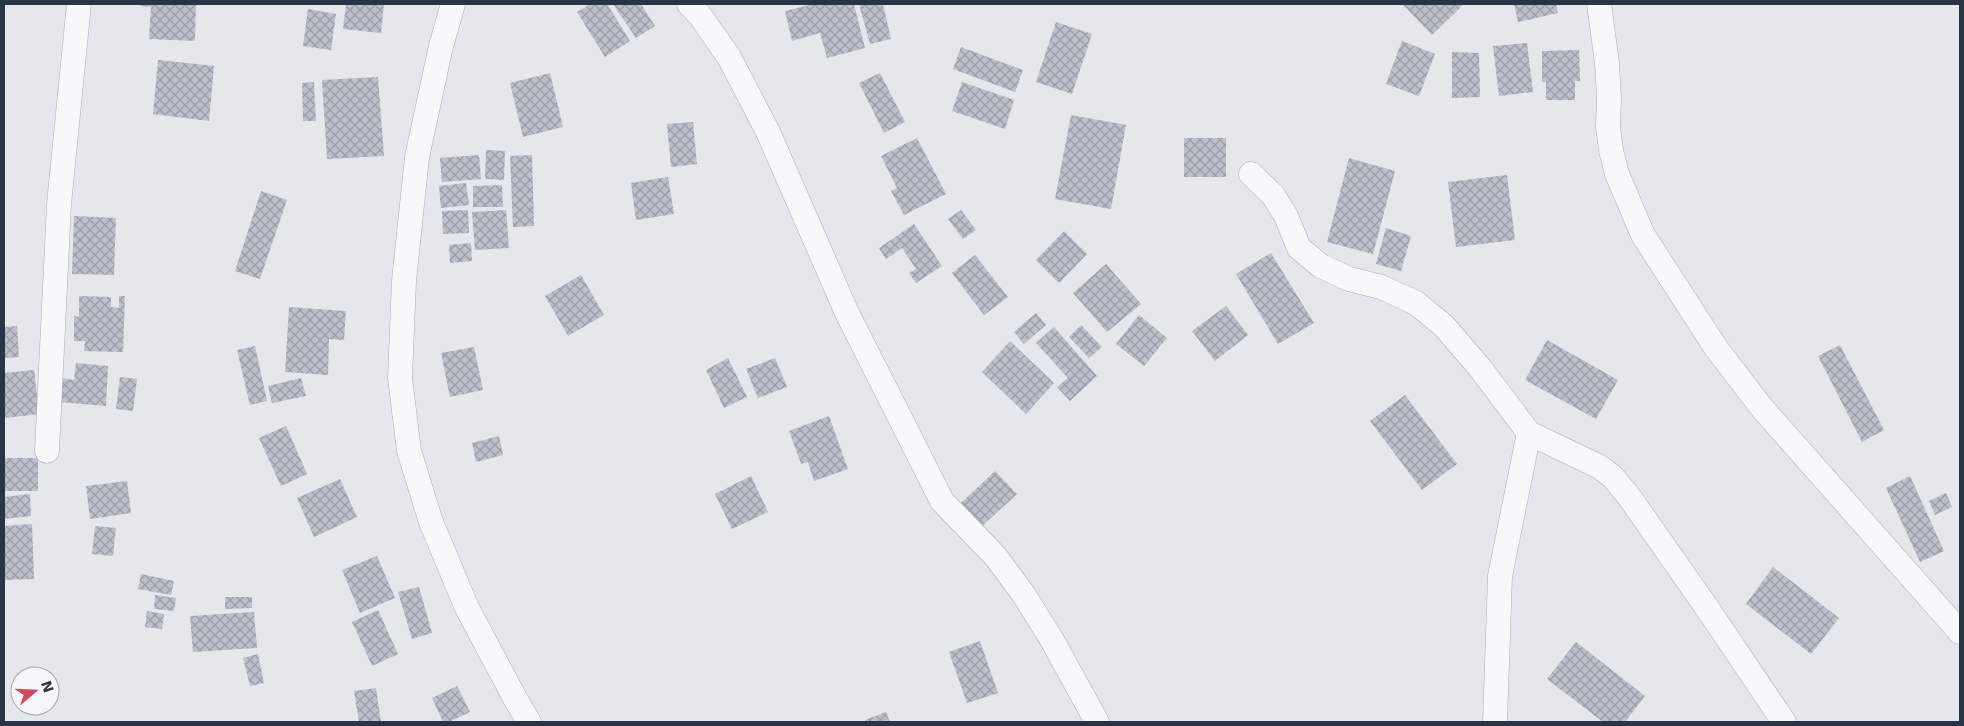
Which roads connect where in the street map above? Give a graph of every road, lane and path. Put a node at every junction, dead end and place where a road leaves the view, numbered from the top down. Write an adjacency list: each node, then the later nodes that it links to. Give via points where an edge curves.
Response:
1 (79, 4): 7 (street, via 59,204)
2 (453, 4): 9 (street, via 417,158 404,281 400,378 409,451 431,522 467,608)
3 (689, 4): 10 (street, via 729,57 768,132 847,312 942,501 996,556 1024,595)
4 (1598, 4): 8 (street, via 1607,63 1611,150 1643,234 1716,348 1762,408)
5 (1251, 174): 6 (street, via 1274,195 1299,248 1321,266 1348,279 1381,287 1416,303 1444,326)
6 (1529, 433): 11 (street, via 1500,576); 12 (street, via 1600,467 1613,477)
7 (47, 451)
8 (1960, 632)
9 (529, 722)
10 (1098, 722)
11 (1496, 722)
12 (1784, 722)

